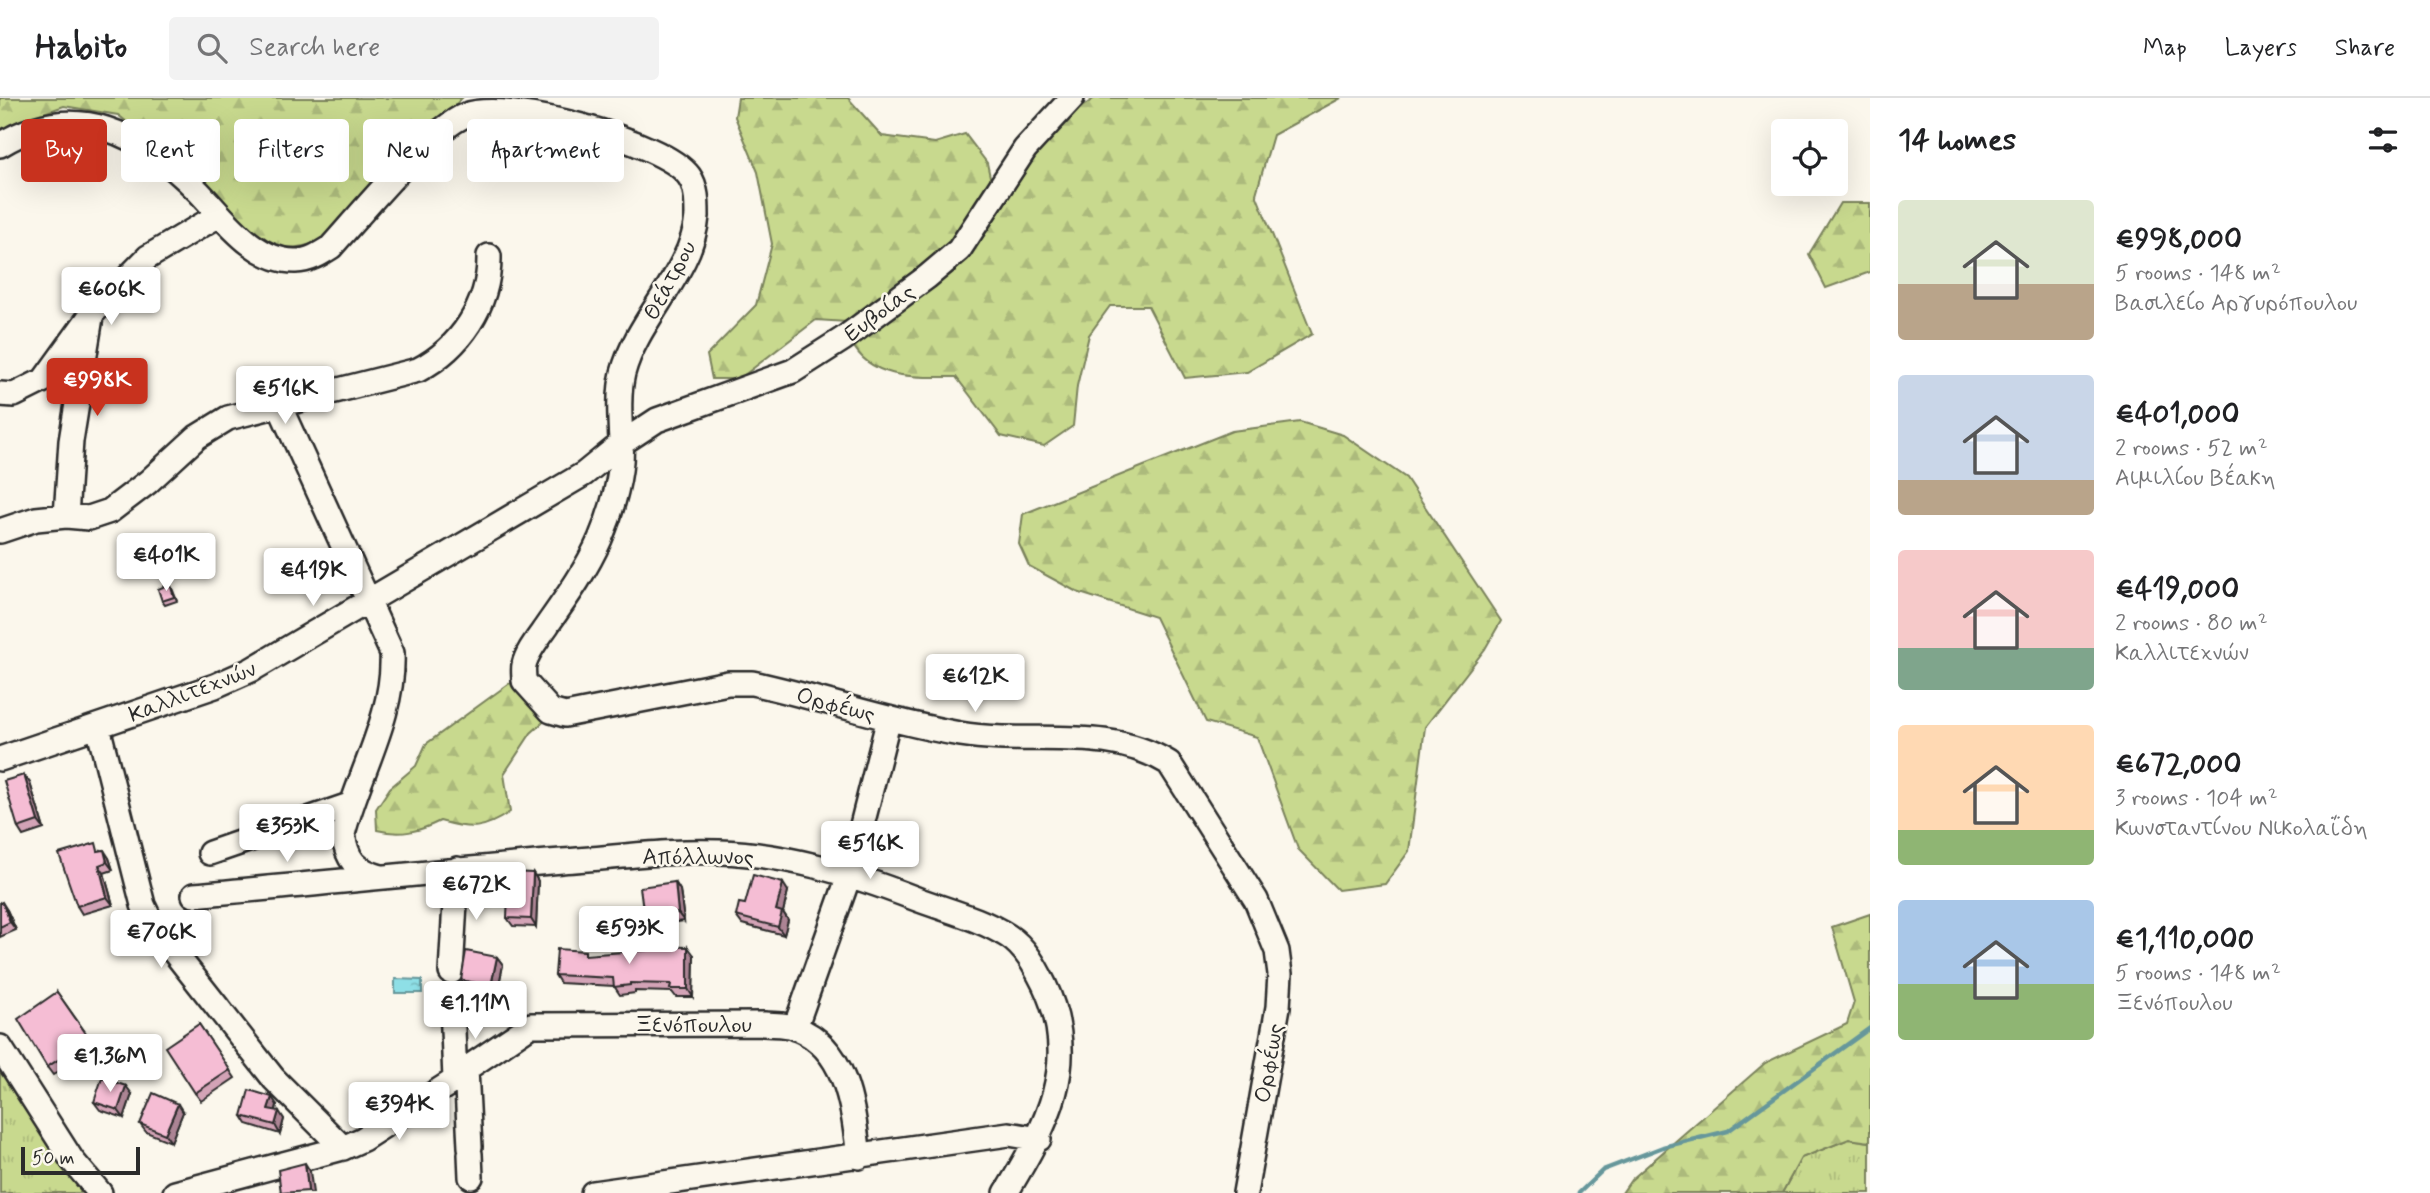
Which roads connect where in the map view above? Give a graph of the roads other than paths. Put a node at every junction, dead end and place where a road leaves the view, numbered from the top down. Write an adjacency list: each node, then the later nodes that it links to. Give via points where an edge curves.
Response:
1 (1072, 98): 8 (street, Ευβοίας, via 1025,149 958,250 927,277 793,371 657,419)
2 (0, 145): 3 (street, Θεάτρου, via 15,133 63,117 113,125 151,149)
3 (219, 215): 5 (street, via 148,257); 8 (street, Θεάτρου, via 253,246 275,257 296,261 315,257 331,247 430,141 467,114 560,120 651,149 674,161 690,177 697,199 696,221 692,241 634,344 624,372)
4 (489, 256): 7 (street, via 482,302 460,337 438,359 418,370)
5 (91, 315): 6 (street, via 44,380 21,393); 9 (street, via 71,441)
6 (0, 394)
7 (279, 405): 9 (street, via 228,418 197,437 110,511 89,518); 11 (street)
8 (622, 443): 11 (street, Καλλιτεχνών, via 584,474); 12 (street, Ορφέως, via 616,492 601,538 524,665 524,681 534,695 551,711 565,715 752,683)
9 (66, 516): 10 (street, via 36,519)
10 (0, 531)
11 (367, 602): 13 (street, Καλλιτεχνών, via 239,676); 15 (street, via 392,653 393,672)
12 (889, 718): 18 (street); 34 (street, Ορφέως, via 986,737 1099,740 1152,752 1169,763 1256,900 1277,951 1278,1007)
13 (98, 727): 14 (street, Καλλιτεχνών); 27 (street, via 143,905 152,924 274,1079)
14 (0, 759)
15 (352, 804): 16 (street); 19 (street, via 343,834 346,850 354,866)
16 (210, 853)
17 (457, 869): 18 (street, Απόλλωνος, via 720,852); 19 (street, Απόλλωνος); 21 (street)
18 (850, 873): 23 (street); 26 (street, Απόλλωνος, via 984,924 1010,937 1033,961 1059,1025 1061,1062 1054,1103)
19 (383, 877): 20 (street, Απόλλωνος)
20 (194, 895)
21 (451, 972)
22 (452, 1004): 25 (street)
23 (795, 1027): 25 (street, Ξενόπουλου, via 531,1026); 28 (street, Ξενόπουλου, via 820,1042 835,1060 849,1089)
24 (0, 1047): 30 (street, via 72,1160)
25 (461, 1074): 27 (street, Ξενόπουλου); 29 (street)
26 (1039, 1139): 28 (street, via 1009,1133); 33 (street, Απόλλωνος)
27 (343, 1148): 31 (street, Ξενόπουλου)
28 (859, 1157): 32 (street)
29 (470, 1159)
30 (99, 1192)
31 (175, 1193)
32 (593, 1193)
33 (1006, 1193)
34 (1245, 1193)

